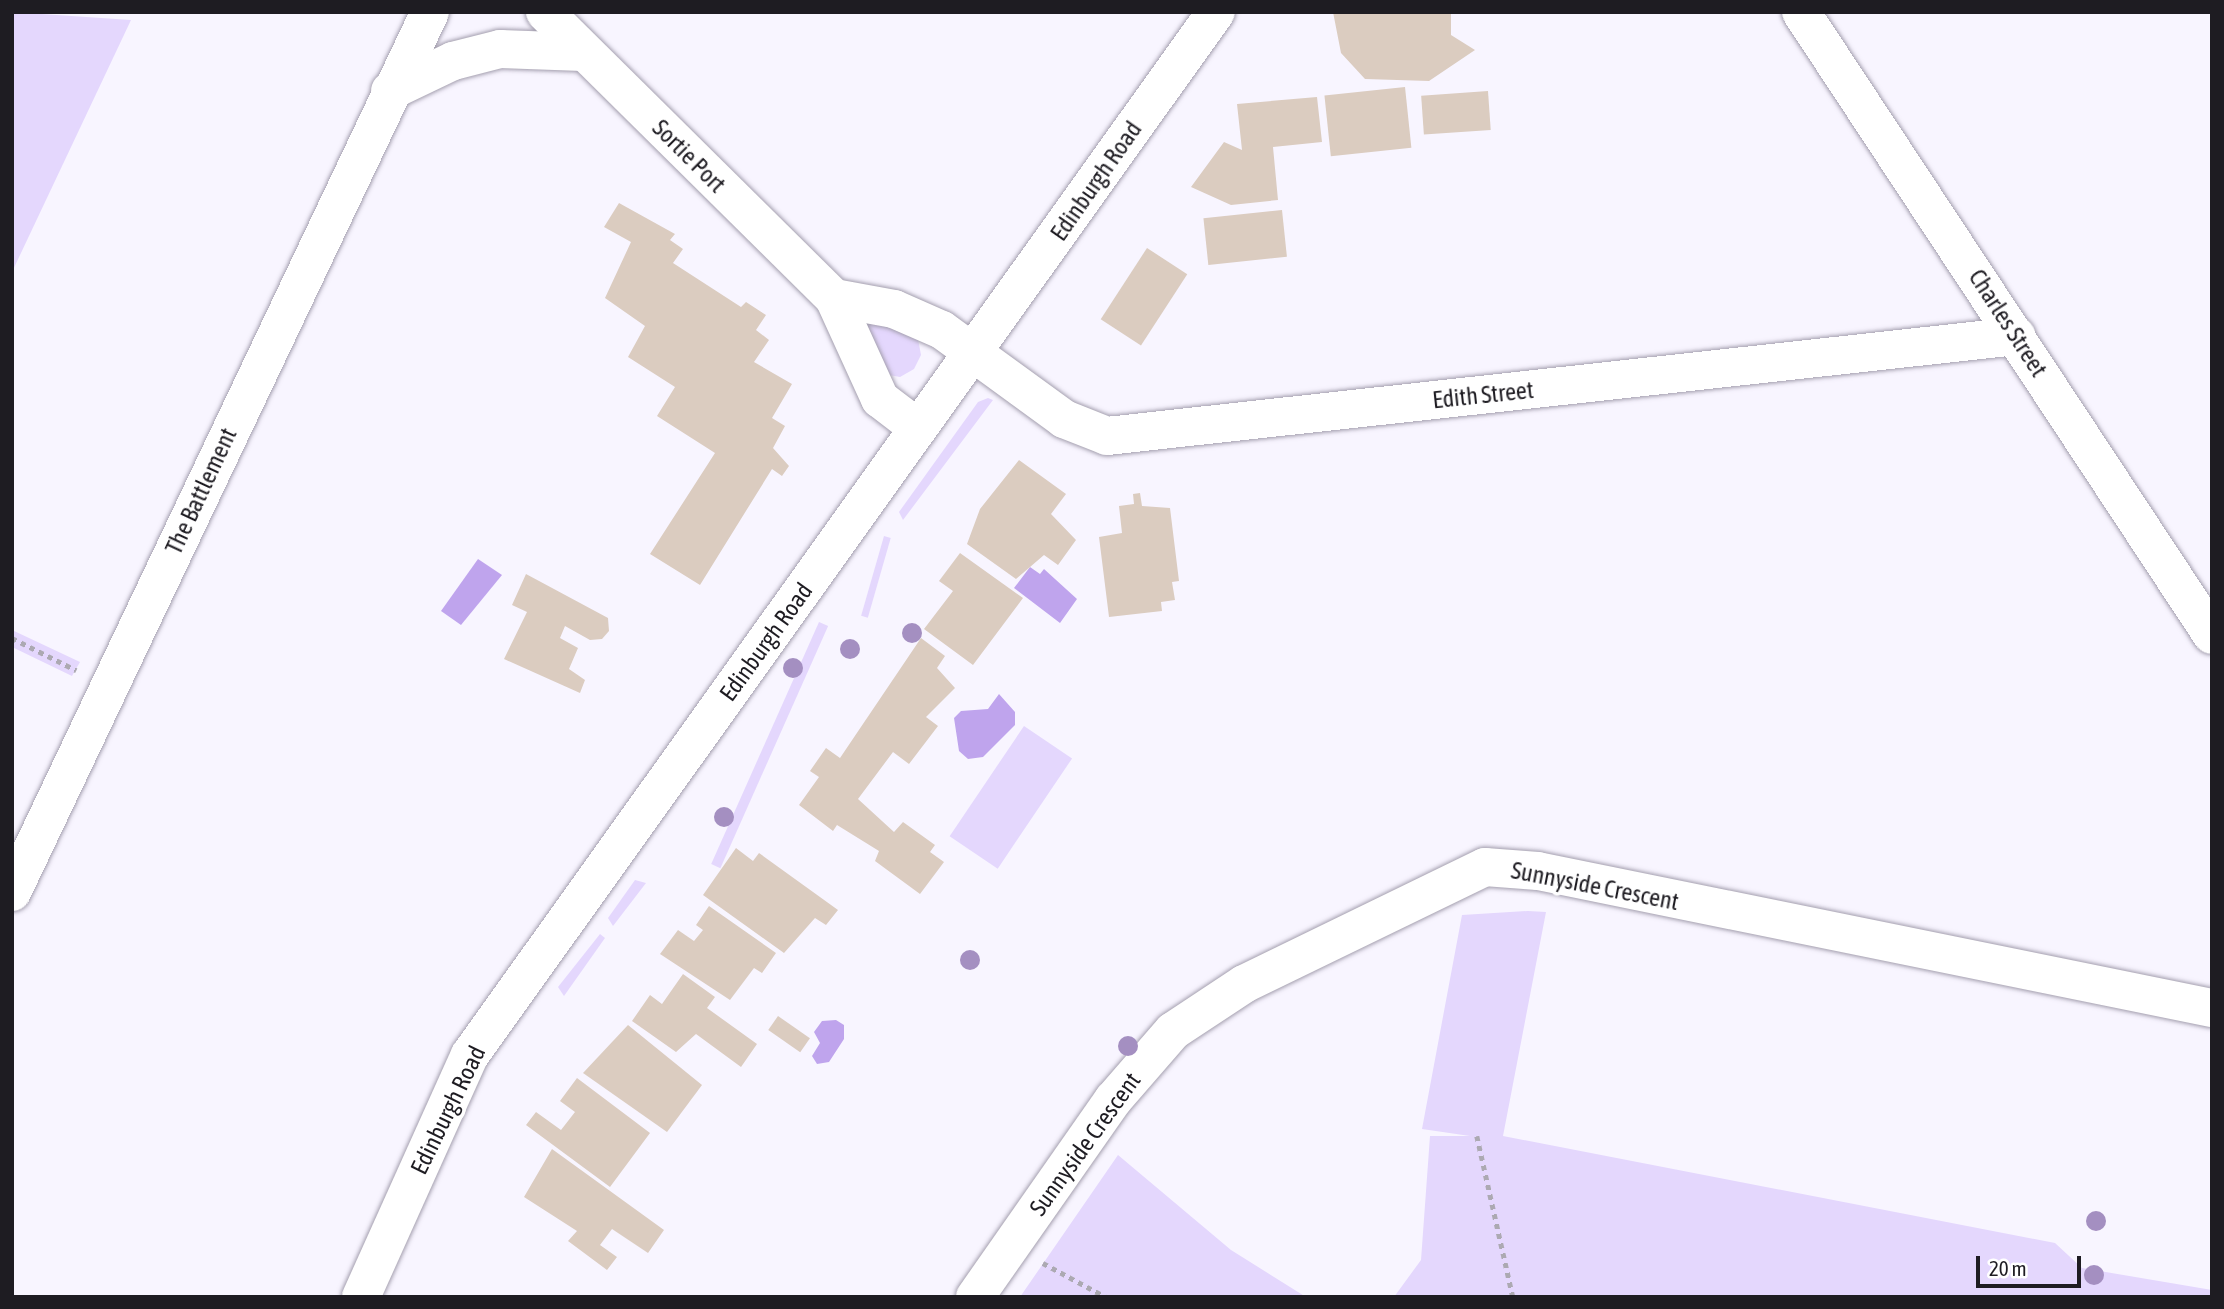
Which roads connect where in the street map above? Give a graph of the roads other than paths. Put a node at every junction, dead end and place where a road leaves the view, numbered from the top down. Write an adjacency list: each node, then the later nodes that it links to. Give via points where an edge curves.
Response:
1 (430, 12): 6 (street, The Battlement)
2 (545, 12): 5 (street, Sortie Port)
3 (1216, 12): 9 (street, Edinburgh Road)
4 (1801, 12): 8 (street, Charles Street)
5 (583, 52): 6 (street, via 500,49 453,61); 7 (street, Sortie Port)
6 (390, 91): 12 (street, The Battlement)
7 (834, 298): 9 (street, via 894,309); 10 (street, Sortie Port, via 874,389)
8 (2017, 336): 9 (street, Edith Street, via 1107,436 1064,418); 11 (street, Charles Street)
9 (974, 353): 10 (street, Edinburgh Road)
10 (918, 428): 14 (street, Edinburgh Road, via 470,1055)
11 (2212, 635)
12 (12, 892)
13 (2212, 1008): 15 (street, Sunnyside Crescent, via 1538,871 1485,867 1244,984 1173,1031 1113,1100)
14 (361, 1297)
15 (975, 1297)

